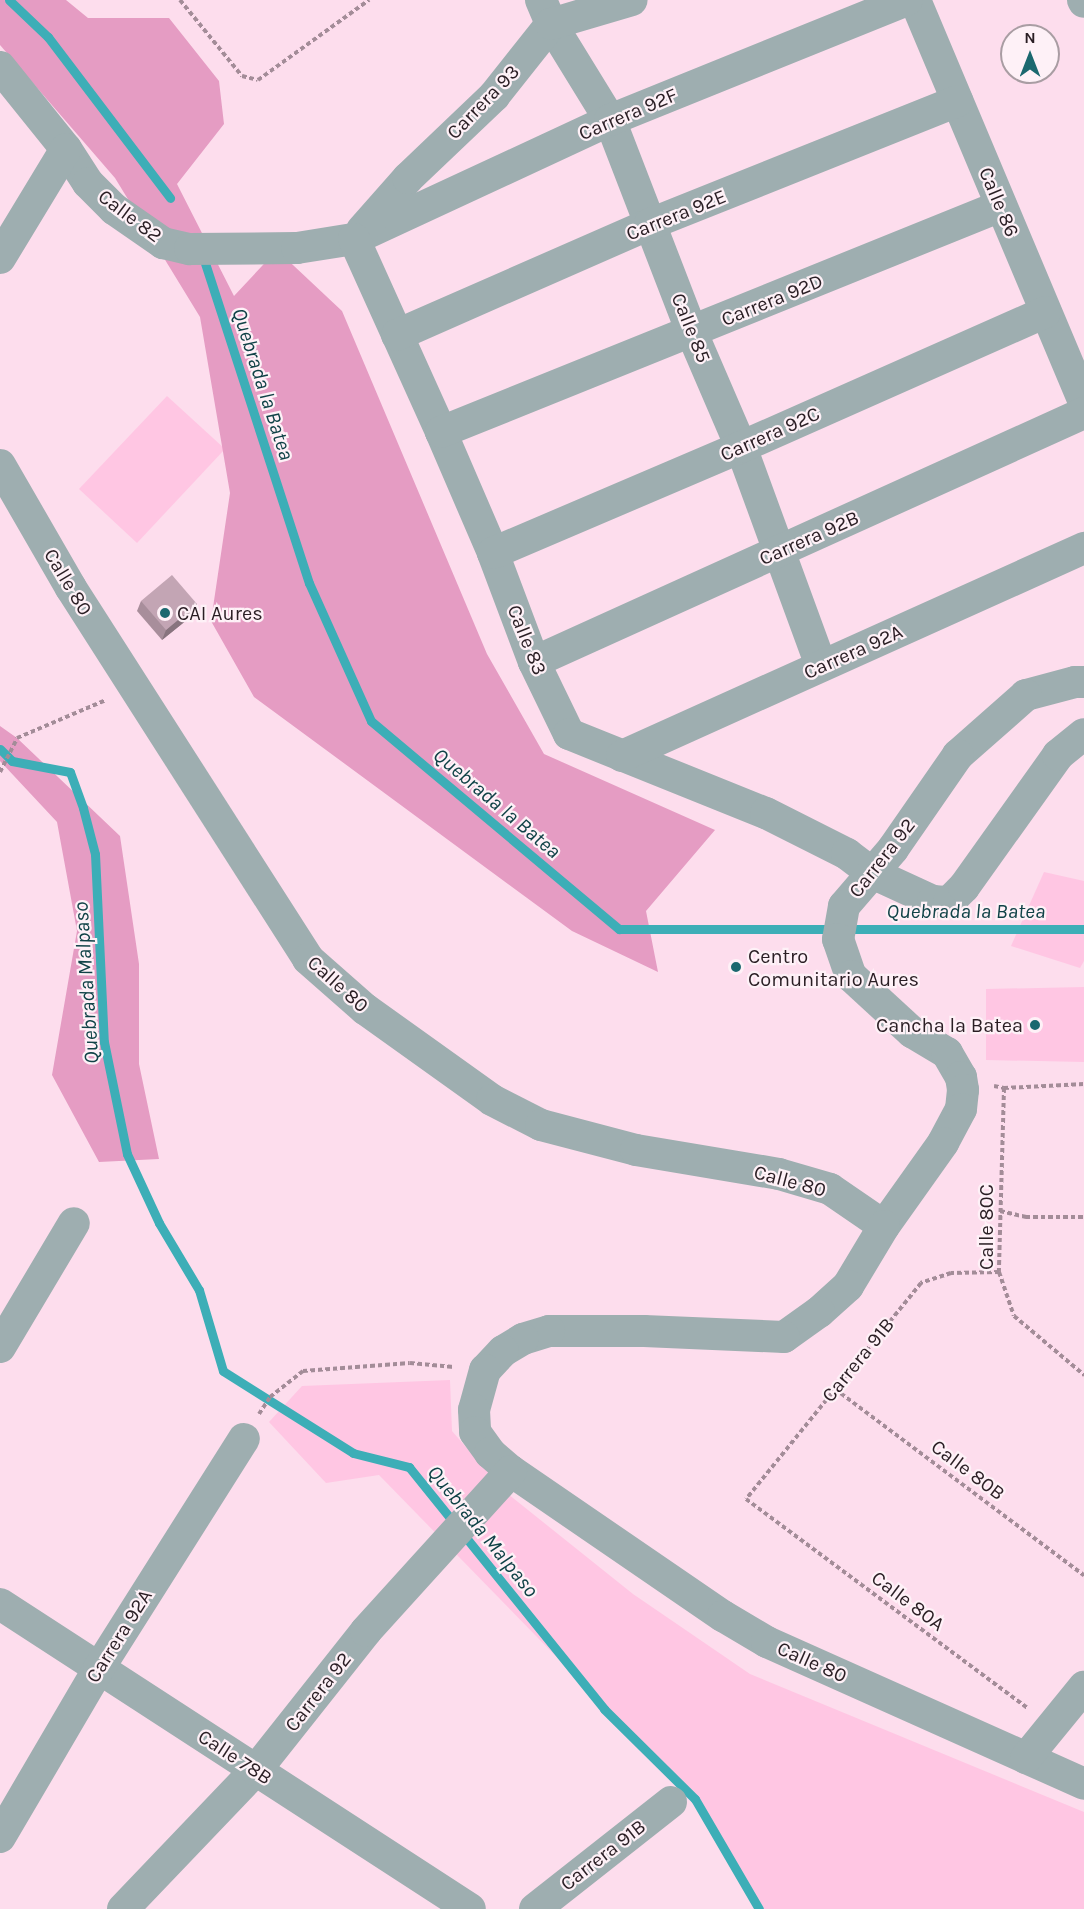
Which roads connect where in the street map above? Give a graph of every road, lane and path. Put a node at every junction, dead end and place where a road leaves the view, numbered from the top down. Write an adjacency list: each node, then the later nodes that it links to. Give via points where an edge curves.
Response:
1 (180, 0): 2 (path, via 242,76 258,80)
2 (369, 0)
3 (632, 0): 6 (street)
4 (907, 0): 9 (street, Carrera 92F)
5 (915, 0): 8 (street, Calle 86)
6 (546, 12): 9 (street, Calle 85); 13 (street, Carrera 93, via 494,96 408,178)
7 (0, 67): 10 (street, Calle 82)
8 (957, 101): 11 (street, Calle 86); 12 (street, Carrera 92E)
9 (610, 120): 12 (street, Calle 85); 13 (street, Carrera 92F)
10 (66, 149): 13 (street, Calle 82, via 88,183 114,208 163,243 190,249 297,248); 14 (street)
11 (1001, 206): 15 (street, Calle 86); 16 (street, Carrera 92D)
12 (650, 224): 16 (street, Calle 85); 17 (street, Carrera 92E)
13 (354, 239): 17 (street, Calle 83)
14 (0, 258)
15 (1045, 312): 18 (street, Calle 86); 21 (street, Carrera 92C)
16 (692, 333): 20 (street, Carrera 92D); 21 (street, Calle 85)
17 (397, 335): 20 (street, Calle 83)
18 (1084, 403)
19 (1084, 413): 24 (street, Carrera 92B)
20 (441, 432): 25 (street, Calle 83)
21 (741, 447): 24 (street, Calle 85); 25 (street, Carrera 92C)
22 (0, 465): 29 (street, Calle 80)
23 (1084, 548): 27 (street, Carrera 92A)
24 (779, 551): 26 (street, Carrera 92B); 27 (street, Calle 85)
25 (493, 553): 26 (street, Calle 83)
26 (534, 662): 31 (street, Calle 83, via 569,734)
27 (822, 666): 31 (street, Carrera 92A)
28 (1084, 682): 33 (street, Carrera 92, via 1026,695 958,755)
29 (134, 688): 32 (path, via 16,738); 40 (street, Calle 80, via 308,959 365,1009 492,1100 541,1125 636,1150 779,1174 830,1189)
30 (1084, 734): 33 (street, Calle 83, via 1058,755 950,902 933,901)
31 (622, 756): 33 (street, Calle 83, via 766,813 847,854)
32 (0, 772)
33 (872, 873): 34 (street, Carrera 92, via 844,906 838,939 850,976 912,1032 947,1053)
34 (961, 1077): 36 (path); 40 (street, via 961,1109 943,1143)
35 (1084, 1084): 36 (path)
36 (1004, 1088): 37 (path, Calle 80C)
37 (1000, 1211): 38 (path, via 1026,1217); 41 (path, Calle 80C)
38 (1084, 1217)
39 (74, 1223): 42 (street)
40 (884, 1226): 43 (street, via 848,1286 784,1337 549,1331 523,1339 503,1351)
41 (999, 1272): 44 (path, Calle 80C, via 1014,1316); 45 (path, Carrera 91B, via 951,1273 921,1283)
42 (0, 1347)
43 (485, 1370): 46 (path, via 410,1364 303,1371 270,1397); 47 (street, Calle 80, via 474,1410 475,1432 490,1453)
44 (1084, 1375)
45 (835, 1389): 48 (path, Carrera 91B); 49 (path, Calle 80B)
46 (244, 1439): 51 (street, Carrera 92A)
47 (500, 1482): 54 (street, Calle 80, via 767,1642); 55 (street, Carrera 92, via 366,1631)
48 (746, 1499): 53 (path, Calle 80A)
49 (1084, 1575)
50 (0, 1604): 51 (street, Calle 78B)
51 (99, 1668): 55 (street, Calle 78B); 58 (street, Carrera 92A)
52 (1084, 1687): 53 (street)
53 (1051, 1727): 54 (street)
54 (1026, 1758): 56 (street, Calle 80)
55 (256, 1770): 59 (street, Carrera 92); 60 (street, Calle 78B)
56 (1084, 1784)
57 (671, 1802): 61 (street, Carrera 91B)
58 (0, 1837)
59 (123, 1909)
60 (470, 1909)
61 (535, 1909)

